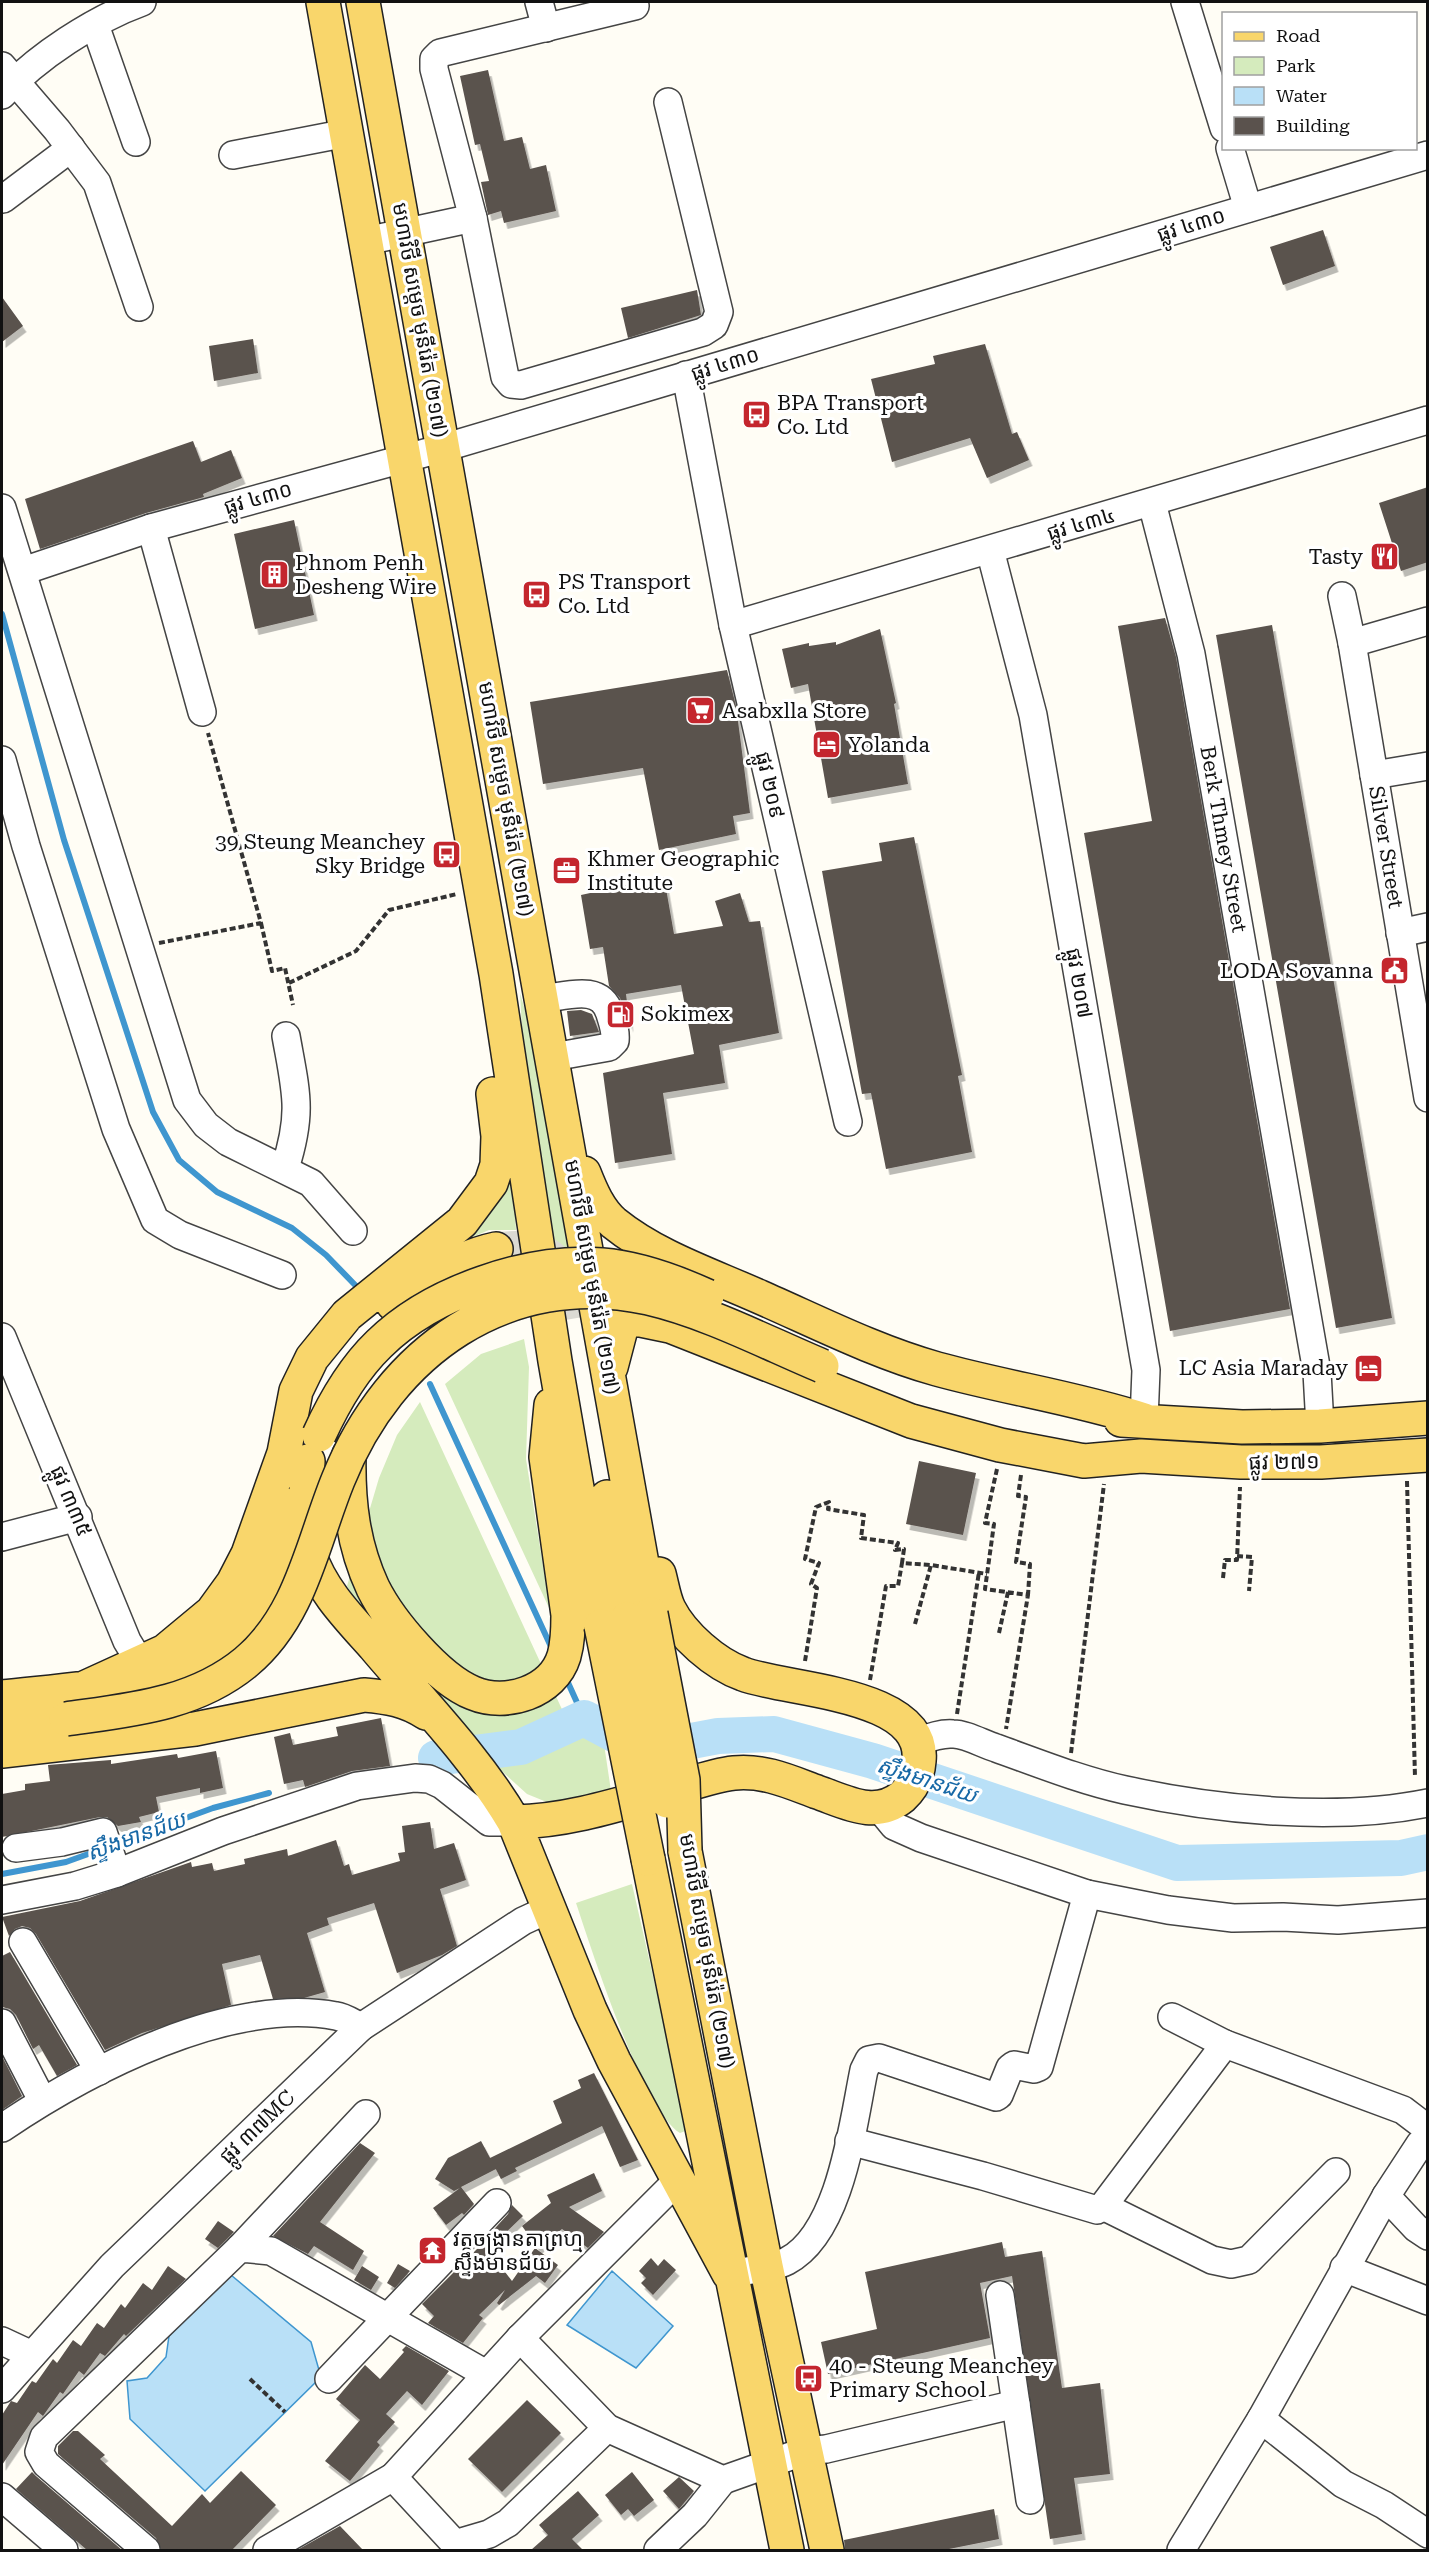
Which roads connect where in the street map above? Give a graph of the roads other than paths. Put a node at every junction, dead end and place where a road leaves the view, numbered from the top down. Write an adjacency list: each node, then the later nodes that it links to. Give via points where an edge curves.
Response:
1 (142, 2): 7 (street)
2 (323, 2): 12 (main road, មហាវិថី សម្តេច មុនីរ៉េត (២១៧))
3 (363, 2): 21 (main road, មហាវិថី សម្តេច មុនីរ៉េត (២១៧))
4 (539, 2): 8 (street)
5 (1185, 2): 11 (street)
6 (635, 6): 8 (street)
7 (95, 25): 9 (street); 13 (street)
8 (546, 28): 20 (street, via 440,53 434,59)
9 (6, 81): 14 (street)
10 (668, 102): 20 (street, via 719,312 714,325 703,332 521,385 512,384 505,377)
11 (1222, 122)
12 (347, 133): 16 (street); 22 (main road, មហាវិថី សម្តេច មុនីរ៉េត (២១៧))
13 (136, 142)
14 (71, 148): 18 (street); 23 (street, via 96,183)
15 (1231, 150): 19 (street)
16 (233, 155)
17 (1428, 155): 19 (street, ផ្លូវ ៤៣០)
18 (2, 197)
19 (1248, 208): 24 (street, ផ្លូវ ៤៣០)
20 (473, 218): 21 (street)
21 (405, 233): 22 (street); 26 (main road, មហាវិថី សម្តេច មុនីរ៉េត (២១៧))
22 (366, 242): 27 (main road, មហាវិថី សម្តេច មុនីរ៉េត (២១៧))
23 (140, 307)
24 (686, 375): 26 (street, ផ្លូវ ៤៣០); 35 (street, ផ្លូវ ២០៩)
25 (1428, 420): 28 (street, ផ្លូវ ៤៣៤)
26 (443, 448): 27 (street, ផ្លូវ ៤៣០); 44 (main road, មហាវិថី សម្តេច មុនីរ៉េត (២១៧))
27 (404, 457): 30 (street, ផ្លូវ ៤៣០); 43 (main road, មហាវិថី សម្តេច មុនីរ៉េត (២១៧))
28 (1152, 503): 31 (street, ផ្លូវ ៤៣៤); 61 (street, Berk Thmey Street, via 1191,654 1317,1372)
29 (2, 508): 32 (street)
30 (151, 528): 32 (street, ផ្លូវ ៤៣០); 37 (street)
31 (990, 550): 35 (street, ផ្លូវ ៤៣៤); 60 (street, ផ្លូវ ២០៧, via 1035,726 1146,1370)
32 (23, 571): 50 (street, via 187,1100 206,1125 228,1142)
33 (1342, 596): 36 (street, Silver Street)
34 (1428, 621): 36 (street)
35 (733, 625): 48 (street, ផ្លូវ ២០៩)
36 (1352, 643): 40 (street, Silver Street)
37 (202, 712)
38 (2, 760): 53 (street, via 117,1129 155,1220 180,1235)
39 (1428, 766): 40 (street)
40 (1374, 775): 42 (street, Silver Street)
41 (1428, 927): 42 (street)
42 (1400, 933): 47 (street, Silver Street)
43 (496, 974): 57 (main road, មហាវិថី សម្តេច មុនីរ៉េត (២១៧)); 62 (main road, via 486,1045 498,1136 497,1166 491,1184 462,1222 369,1296 327,1337 312,1358 296,1391)
44 (542, 999): 46 (main road, មហាវិថី សម្តេច មុនីរ៉េត (២១៧)); 46 (street, via 591,993 600,996 608,1004 616,1031 615,1041 609,1047)
45 (286, 1036): 50 (street, via 298,1112)
46 (553, 1057): 49 (main road, មហាវិថី សម្តេច មុនីរ៉េត (២១៧))
47 (1427, 1092)
48 (848, 1122)
49 (567, 1138): 58 (main road, មហាវិថី សម្តេច មុនីរ៉េត (២១៧)); 60 (main road, via 602,1209 613,1222 652,1248 905,1359 975,1380 1093,1404)
50 (285, 1168): 51 (street, via 311,1183)
51 (353, 1231)
52 (496, 1249): 62 (main road, via 443,1269 364,1328 312,1396)
53 (282, 1275)
54 (577, 1318): 69 (main road)
55 (2, 1337): 67 (street, ផ្លូវ ៣៣៥)
56 (826, 1357): 60 (main road, via 1010,1406 1091,1421); 62 (main road, bridge, via 685,1286 650,1274 600,1265 537,1269 469,1288 398,1327 345,1385); 63 (main road, bridge, via 647,1298 602,1293 537,1299 482,1318 429,1349 385,1394); 64 (main road, via 923,1405)
57 (555, 1361): 63 (main road, via 546,1457 568,1637 564,1658 553,1676 537,1689 520,1696 488,1698 471,1693 426,1657 398,1625 373,1588 356,1543); 69 (main road, មហាវិថី សម្តេច មុនីរ៉េត (២១៧))
58 (609, 1375): 64 (main road, via 622,1325 631,1320 652,1321 911,1422 1084,1461); 66 (main road, មហាវិថី សម្តេច មុនីរ៉េត (២១៧))
59 (1428, 1418): 61 (main road, ផ្លូវ ២៧១)
60 (1144, 1420): 61 (main road, ផ្លូវ ២៧១, via 1242,1427)
61 (1320, 1426)
62 (304, 1450): 70 (main road, via 233,1583 212,1612 186,1636); 71 (main road, via 287,1540 266,1591 233,1633 187,1665 160,1676); 74 (main road, via 305,1526 316,1572 333,1598)
63 (349, 1453): 73 (main road, bridge, via 300,1588 282,1621 231,1674 173,1701)
64 (1141, 1456): 65 (main road, ផ្លូវ ២៧១, via 1241,1462)
65 (1417, 1456)
66 (630, 1499): 69 (main road, មហាវិថី សម្តេច មុនីរ៉េត (២១៧)); 75 (main road, via 654,1557 668,1608 707,1653 742,1674 890,1711)
67 (78, 1517): 68 (street); 70 (street, ផ្លូវ ៣៣៥)
68 (2, 1537)
69 (627, 1620): 105 (main road, មហាវិថី សម្តេច មុនីរ៉េត (២១៧), bridge, via 661,1785 685,1851); 107 (main road, មហាវិថី សម្តេច មុនីរ៉េត (២១៧), bridge, via 648,1859)
70 (141, 1665): 71 (main road)
71 (84, 1688): 72 (main road)
72 (2, 1697)
73 (2, 1726)
74 (443, 1726): 76 (main road, via 413,1704 393,1697 364,1695 195,1729); 79 (main road, via 498,1793)
75 (917, 1743): 77 (street, via 954,1734 1068,1775 1166,1798 1240,1808 1326,1811); 78 (main road, via 920,1758 913,1784 894,1803)
76 (2, 1751)
77 (1428, 1803)
78 (881, 1808): 79 (main road, via 860,1807 781,1777 735,1773 577,1816); 82 (street, via 894,1826 921,1838)
79 (514, 1822): 81 (street, via 489,1822 442,1785 415,1778 357,1786 223,1831); 84 (main road)
80 (16, 1848): 81 (street, via 103,1832)
81 (112, 1858): 83 (street, via 75,1886)
82 (1087, 1894): 85 (street, via 1233,1918 1338,1920); 97 (street, via 1039,2067 1010,2068 996,2097 879,2058 869,2060)
83 (2, 1900)
84 (549, 1909): 89 (street, ផ្លូវ ៣៧MC, via 523,1921); 99 (main road, via 614,2061)
85 (1428, 1913)
86 (23, 1942): 91 (street)
87 (1172, 2017): 90 (street)
88 (2, 2023): 92 (street)
89 (361, 2027): 91 (street, via 338,2016 286,2012 206,2027 151,2046); 113 (street, ផ្លូវ ៣៧MC, via 112,2266)
90 (1225, 2044): 95 (street, via 1403,2110); 102 (street)
91 (99, 2071): 92 (street)
92 (42, 2100): 94 (street)
93 (366, 2114): 104 (street)
94 (2, 2128)
95 (1428, 2129)
96 (1428, 2137): 100 (street)
97 (849, 2141): 102 (street, via 984,2176 1090,2210); 105 (street, via 835,2195 819,2227 804,2248 786,2261)
98 (1336, 2172): 102 (street, via 1249,2260 1231,2264 1212,2259)
99 (678, 2180): 107 (main road); 111 (street)
100 (1386, 2196): 103 (street); 106 (street)
101 (497, 2203): 110 (street)
102 (1102, 2206)
103 (1428, 2236)
104 (240, 2248): 110 (street, via 271,2251); 129 (street, via 44,2437 39,2452 46,2464)
105 (766, 2266): 107 (street); 120 (main road, មហាវិថី សម្តេច មុនីរ៉េត (២១៧))
106 (1344, 2268): 109 (street); 118 (street)
107 (729, 2274): 121 (main road, មហាវិថី សម្តេច មុនីរ៉េត (២១៧))
108 (1000, 2295): 117 (street)
109 (1428, 2301)
110 (390, 2318): 114 (street); 115 (street)
111 (520, 2338): 114 (street); 119 (street)
112 (2, 2341): 113 (street)
113 (32, 2355): 116 (street, ផ្លូវ ៣៧MC)
114 (486, 2374): 122 (street)
115 (329, 2379)
116 (2, 2389)
117 (1016, 2404): 120 (street); 125 (street)
118 (1261, 2419): 126 (street, via 1342,2484); 134 (street)
119 (606, 2428): 123 (street); 127 (street, via 508,2523)
120 (805, 2451): 121 (street); 133 (main road, មហាវិថី សម្តេច មុនីរ៉េត (២១៧))
121 (768, 2463): 123 (street); 132 (main road, មហាវិថី សម្តេច មុនីរ៉េត (២១៧))
122 (393, 2477): 127 (street); 130 (street)
123 (723, 2480): 131 (street, via 695,2515)
124 (2, 2497): 128 (street)
125 (1030, 2500)
126 (1428, 2534)
127 (454, 2547)
128 (64, 2550)
129 (146, 2550)
130 (267, 2550)
131 (658, 2550)
132 (787, 2550)
133 (827, 2550)
134 (1181, 2550)

